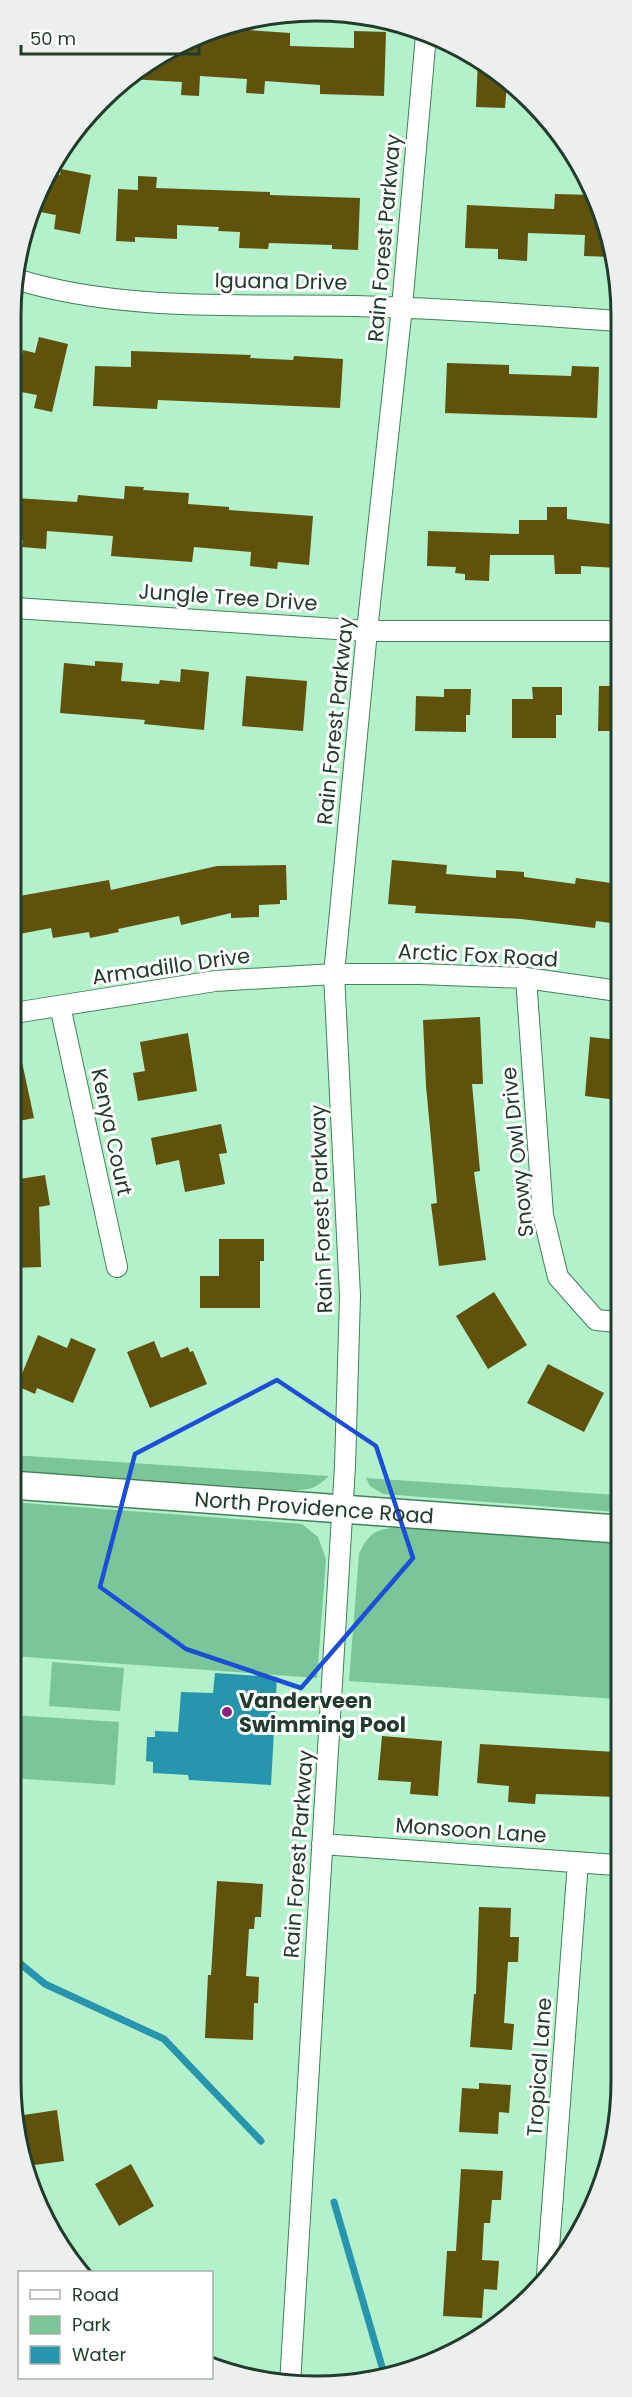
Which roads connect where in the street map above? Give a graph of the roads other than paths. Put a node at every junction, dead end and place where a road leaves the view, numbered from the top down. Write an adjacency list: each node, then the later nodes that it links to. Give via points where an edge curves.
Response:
1 (425, 42): 3 (street, Rain Forest Parkway)
2 (24, 282): 3 (street, Iguana Drive, via 49,290 161,303)
3 (402, 307): 4 (street, Iguana Drive); 6 (street, Rain Forest Parkway)
4 (611, 320)
5 (21, 608): 6 (street, Jungle Tree Drive)
6 (367, 631): 7 (street, Jungle Tree Drive); 8 (street, Rain Forest Parkway)
7 (611, 631)
8 (334, 974): 9 (street, Arctic Fox Road); 11 (street, Armadillo Drive, via 215,981); 16 (street, Rain Forest Parkway, via 350,1296)
9 (526, 978): 10 (street, Arctic Fox Road); 14 (street, Snowy Owl Drive, via 543,1215 558,1277 596,1320)
10 (611, 990)
11 (60, 1006): 12 (street, Armadillo Drive); 13 (street, Kenya Court)
12 (21, 1013)
13 (117, 1267)
14 (611, 1321)
15 (21, 1486): 16 (street, North Providence Road)
16 (343, 1509): 17 (street, North Providence Road); 18 (street, Rain Forest Parkway)
17 (611, 1529)
18 (322, 1844): 19 (street, Monsoon Lane); 22 (street, Rain Forest Parkway)
19 (578, 1862): 20 (street, Monsoon Lane); 21 (street, Tropical Lane)
20 (611, 1865)
21 (548, 2264)
22 (291, 2374)

